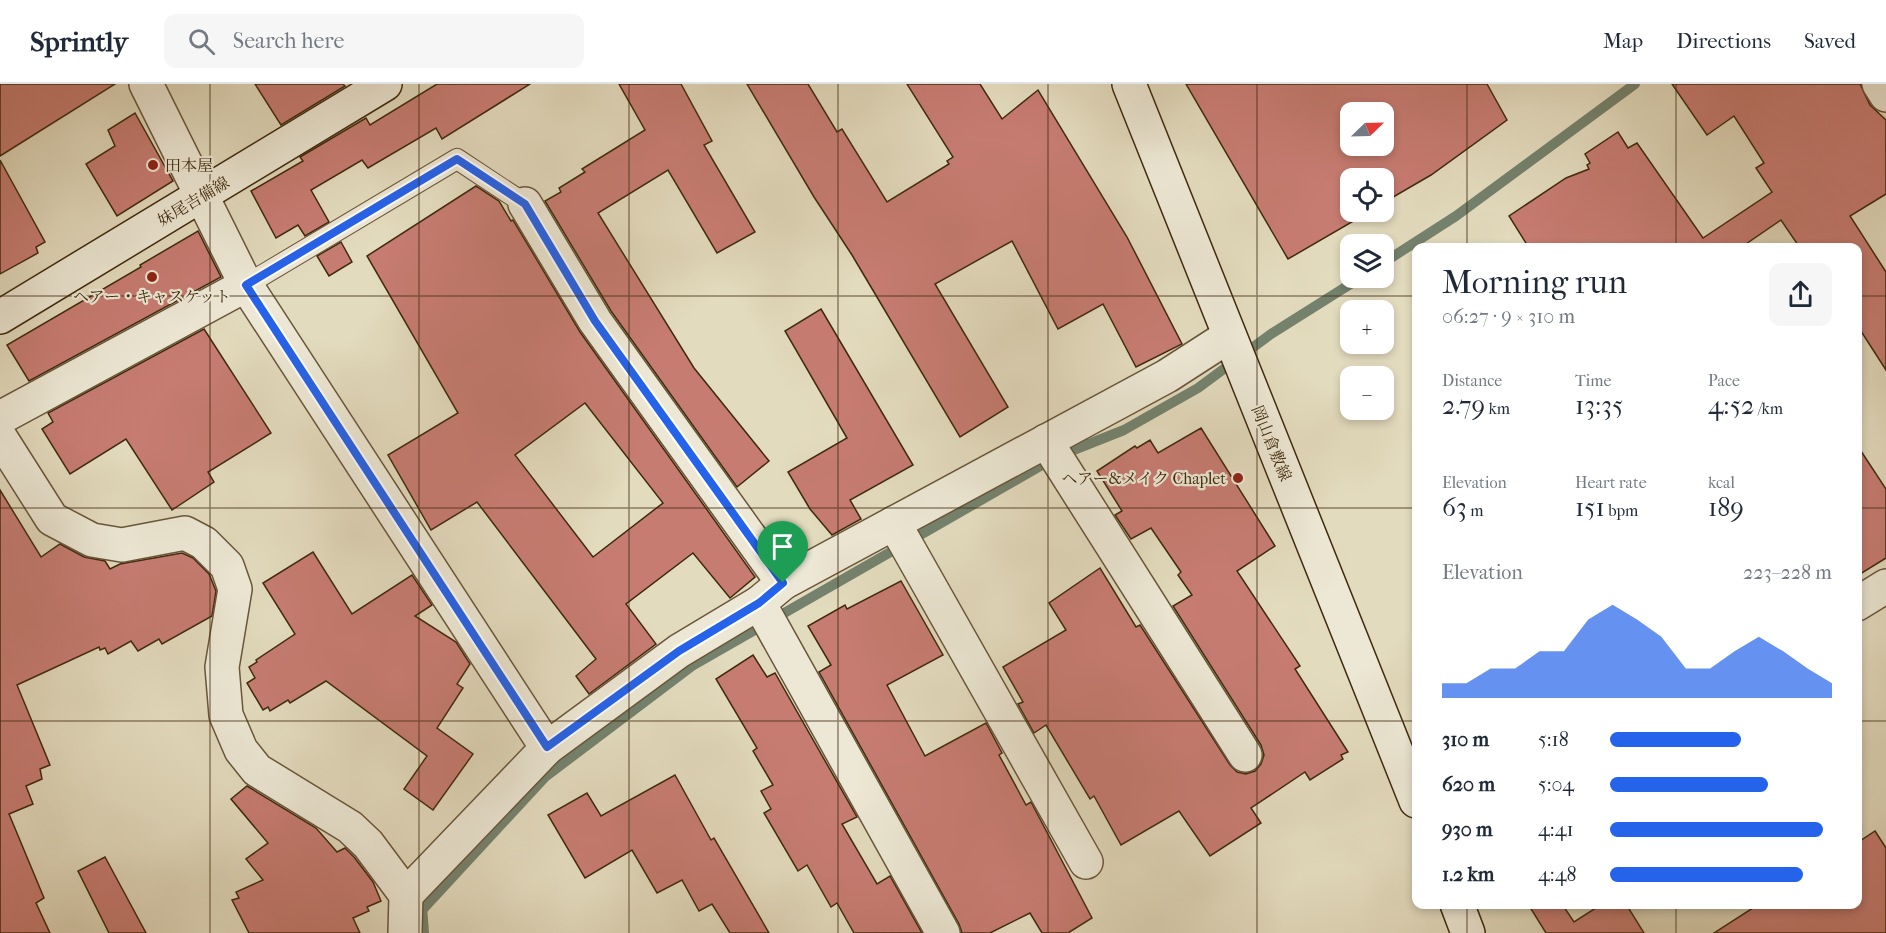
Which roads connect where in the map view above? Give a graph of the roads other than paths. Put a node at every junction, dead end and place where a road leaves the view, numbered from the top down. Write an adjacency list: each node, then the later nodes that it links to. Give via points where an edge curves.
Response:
1 (146, 84): 6 (street)
2 (385, 84): 6 (street, 妹尾吉備線)
3 (1129, 84): 10 (street, 岡山倉敷線)
4 (1879, 84): 5 (street)
5 (1886, 95)
6 (201, 196): 8 (street); 9 (street, 妹尾吉備線)
7 (525, 204): 8 (lane, via 457,159); 15 (street, via 595,321)
8 (246, 285): 11 (street); 17 (street)
9 (0, 317)
10 (1230, 341): 12 (street); 19 (street, 岡山倉敷線)
11 (3, 422): 21 (street, via 52,519 92,540 122,545 185,533 204,543 227,566 235,589 222,667 226,716 241,750 257,770 350,827)
12 (1046, 441): 13 (street); 18 (street)
13 (894, 523): 15 (street); 20 (street)
14 (1886, 586): 16 (street)
15 (771, 593): 17 (street, via 679,651); 24 (street, via 779,640)
16 (1862, 601)
17 (547, 747): 21 (street)
18 (1245, 755)
19 (1412, 791)
20 (1086, 862)
21 (416, 885): 23 (street)
22 (1459, 909): 25 (street)
23 (405, 933)
24 (943, 933)
25 (1468, 933)

